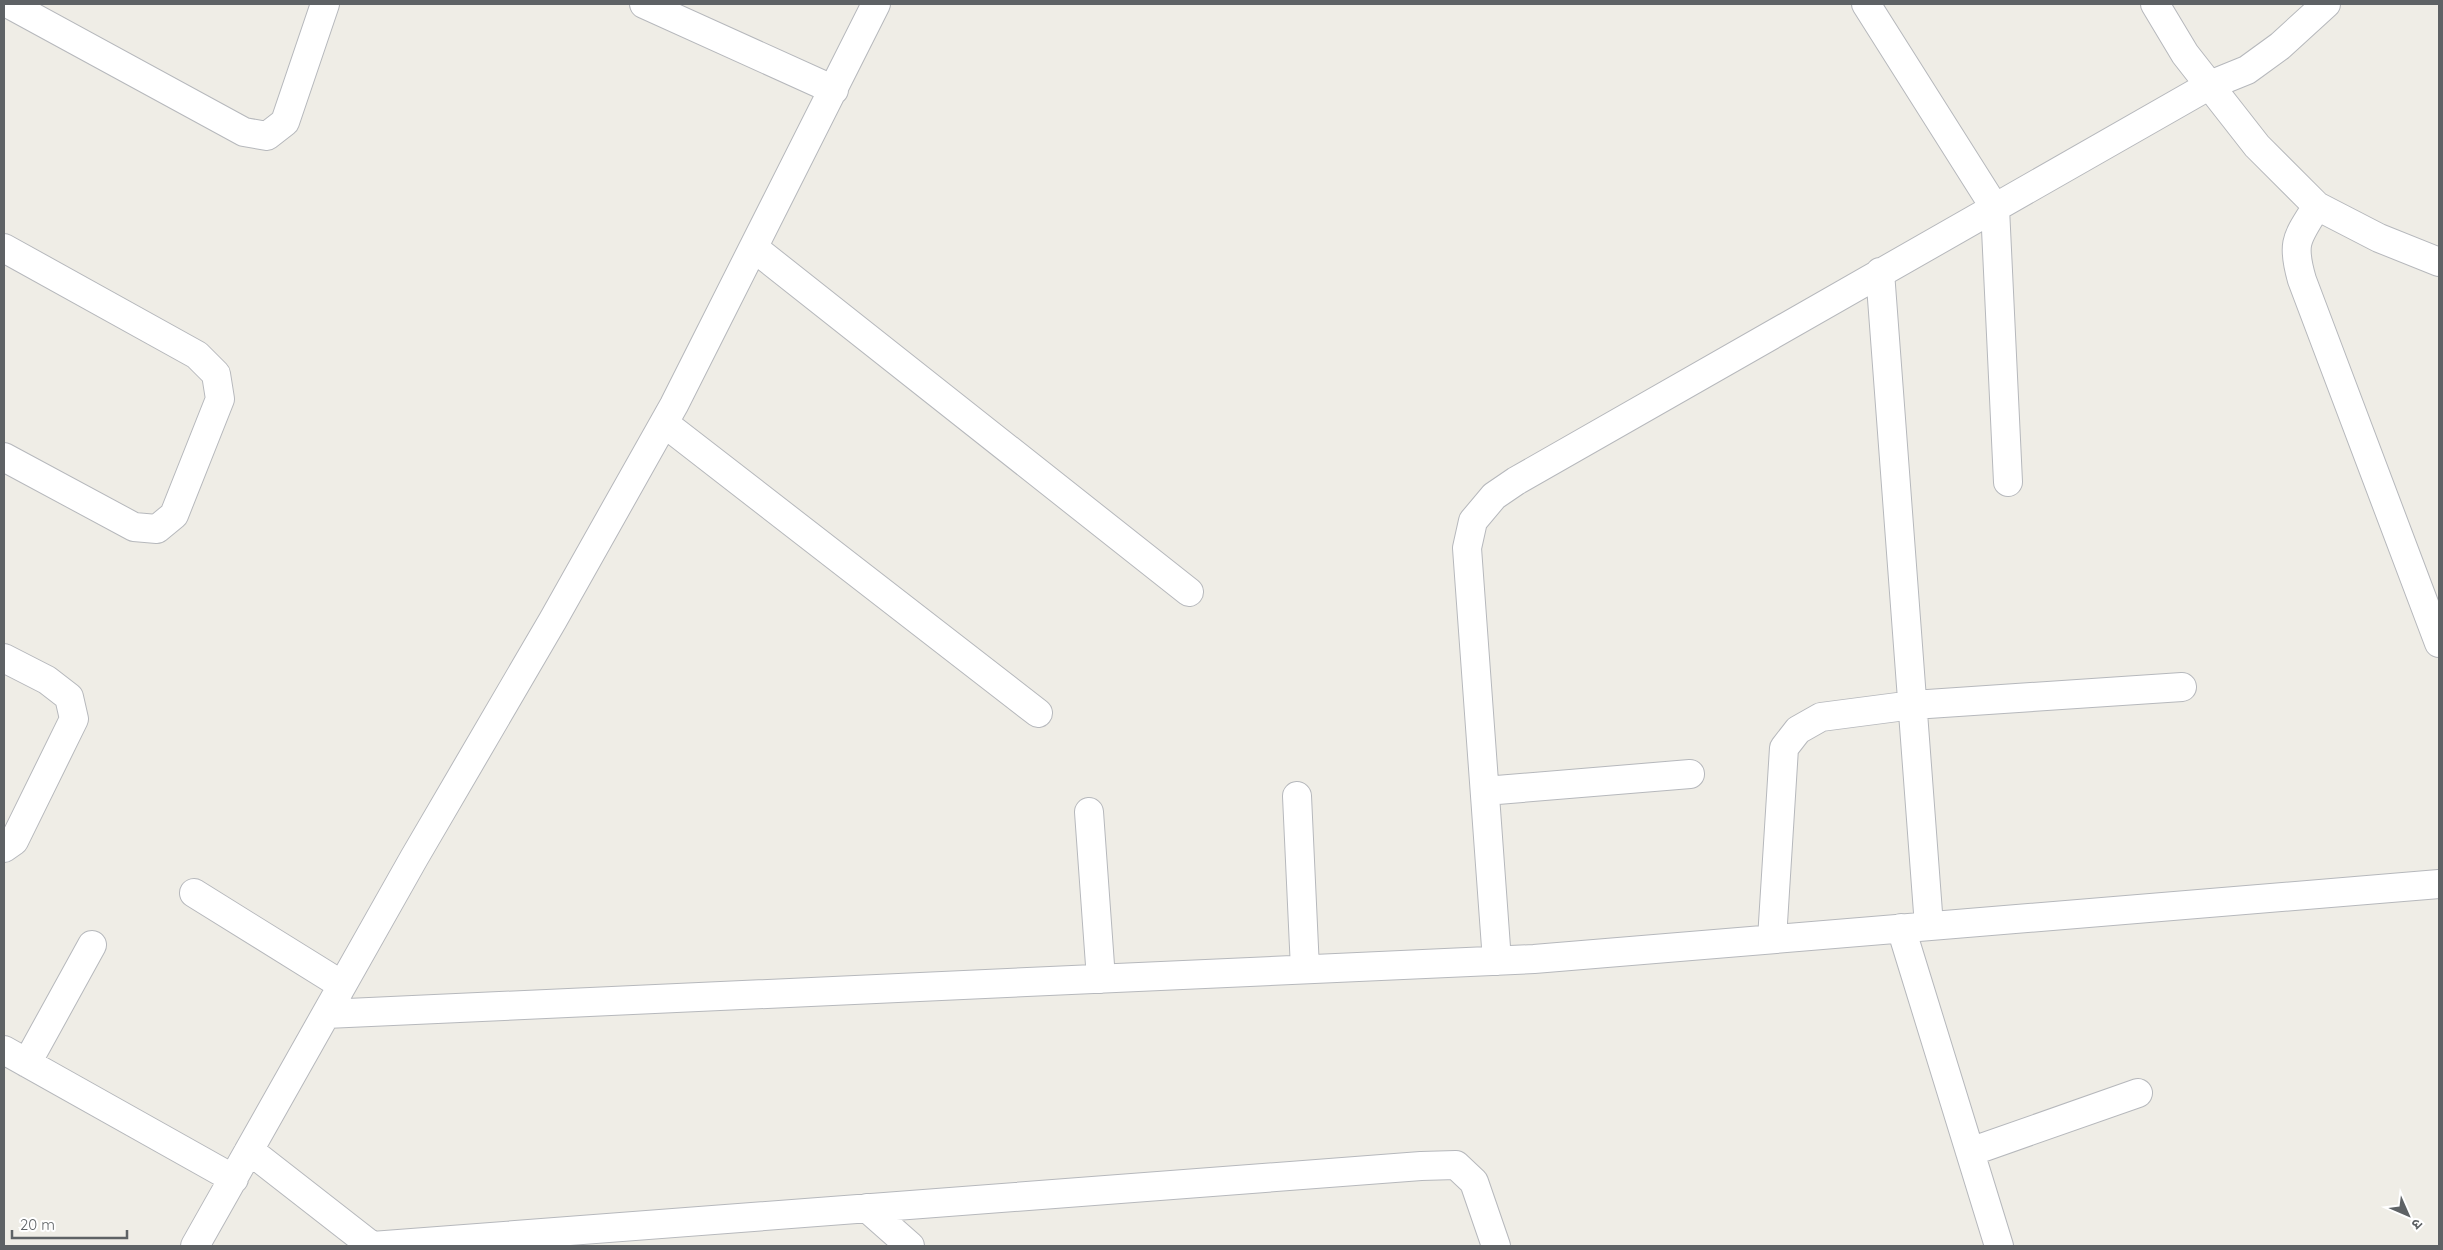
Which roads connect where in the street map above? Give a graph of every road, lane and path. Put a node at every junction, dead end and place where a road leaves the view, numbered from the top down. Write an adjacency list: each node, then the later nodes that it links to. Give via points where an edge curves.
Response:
1 (9, 4): 2 (street, via 244,132 267,136 285,122)
2 (325, 4)
3 (644, 4): 9 (street)
4 (876, 4): 9 (street)
5 (1866, 4): 11 (street)
6 (2155, 4): 8 (street, via 2185,54)
7 (2326, 4): 8 (street, via 2280,46 2247,70)
8 (2210, 85): 10 (street, via 2257,146); 11 (street)
9 (834, 90): 13 (street)
10 (2317, 206): 14 (street, via 2379,238); 20 (street, via 2298,236 2295,255)
11 (1995, 208): 15 (street); 18 (street)
12 (4, 248): 17 (street, via 197,356 216,374 220,398 174,515 157,529 134,527)
13 (754, 248): 16 (street); 19 (street)
14 (2439, 262)
15 (1880, 272): 23 (street); 26 (street, via 1516,481 1494,496 1473,521 1467,548)
16 (664, 423): 24 (street); 39 (street)
17 (4, 457)
18 (2008, 482)
19 (1188, 592)
20 (2439, 643)
21 (4, 658): 29 (street, via 47,680 69,698 74,719 14,841)
22 (2182, 688): 23 (street)
23 (1912, 705): 32 (street); 34 (street, via 1821,717 1798,730 1784,748)
24 (1038, 713)
25 (1690, 774): 26 (street)
26 (1485, 791): 36 (street)
27 (1297, 796): 37 (street)
28 (1090, 812): 38 (street)
29 (4, 848)
30 (2439, 884): 32 (street)
31 (194, 893): 39 (street)
32 (1929, 926): 33 (street)
33 (1901, 928): 34 (street); 44 (street)
34 (1772, 939): 36 (street)
35 (92, 945): 41 (street)
36 (1497, 961): 37 (street)
37 (1305, 969): 38 (street)
38 (1101, 978): 40 (street)
39 (342, 985): 40 (street)
40 (326, 1014): 43 (street)
41 (15, 1057): 45 (street)
42 (2138, 1093): 44 (street)
43 (250, 1150): 45 (street); 48 (street)
44 (1970, 1152): 51 (street)
45 (234, 1178): 47 (street)
46 (867, 1208): 48 (street); 49 (street); 50 (street, via 1456,1165 1474,1182)
47 (195, 1246)
48 (372, 1246)
49 (910, 1246)
50 (1496, 1246)
51 (1999, 1246)

